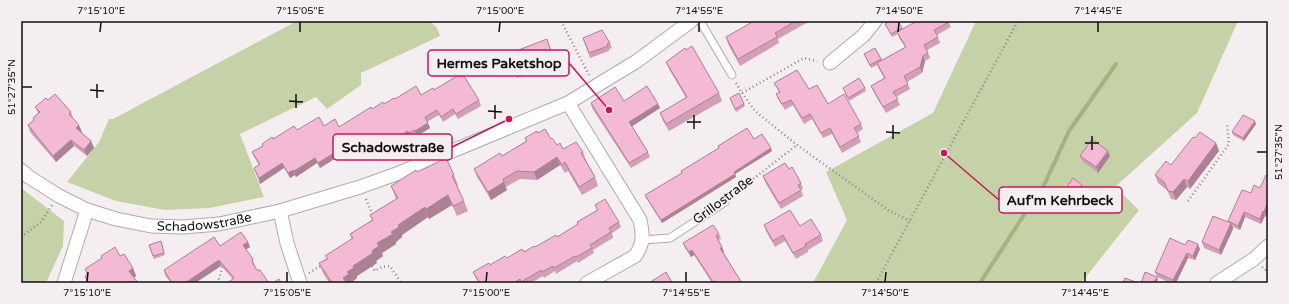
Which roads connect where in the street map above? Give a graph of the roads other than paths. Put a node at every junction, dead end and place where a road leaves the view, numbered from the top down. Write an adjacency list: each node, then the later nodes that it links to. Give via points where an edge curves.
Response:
1 (691, 21): 6 (street, Schadowstraße, via 652,50)
2 (700, 21): 5 (lane)
3 (876, 21): 4 (street, via 864,35)
4 (830, 63)
5 (732, 75)
6 (568, 103): 10 (street, Schadowstraße, via 399,173); 11 (street, via 640,220)
7 (21, 170): 9 (street, Schadowstraße, via 59,196)
8 (725, 202): 11 (lane, Grillostraße, via 670,238)
9 (87, 210): 10 (street, Schadowstraße, via 151,226 219,224); 14 (street)
10 (280, 211): 13 (street)
11 (643, 240): 15 (street, via 635,256)
12 (1268, 246): 16 (street, via 1254,259)
13 (299, 281)
14 (64, 283)
15 (587, 283)
16 (1217, 283)

